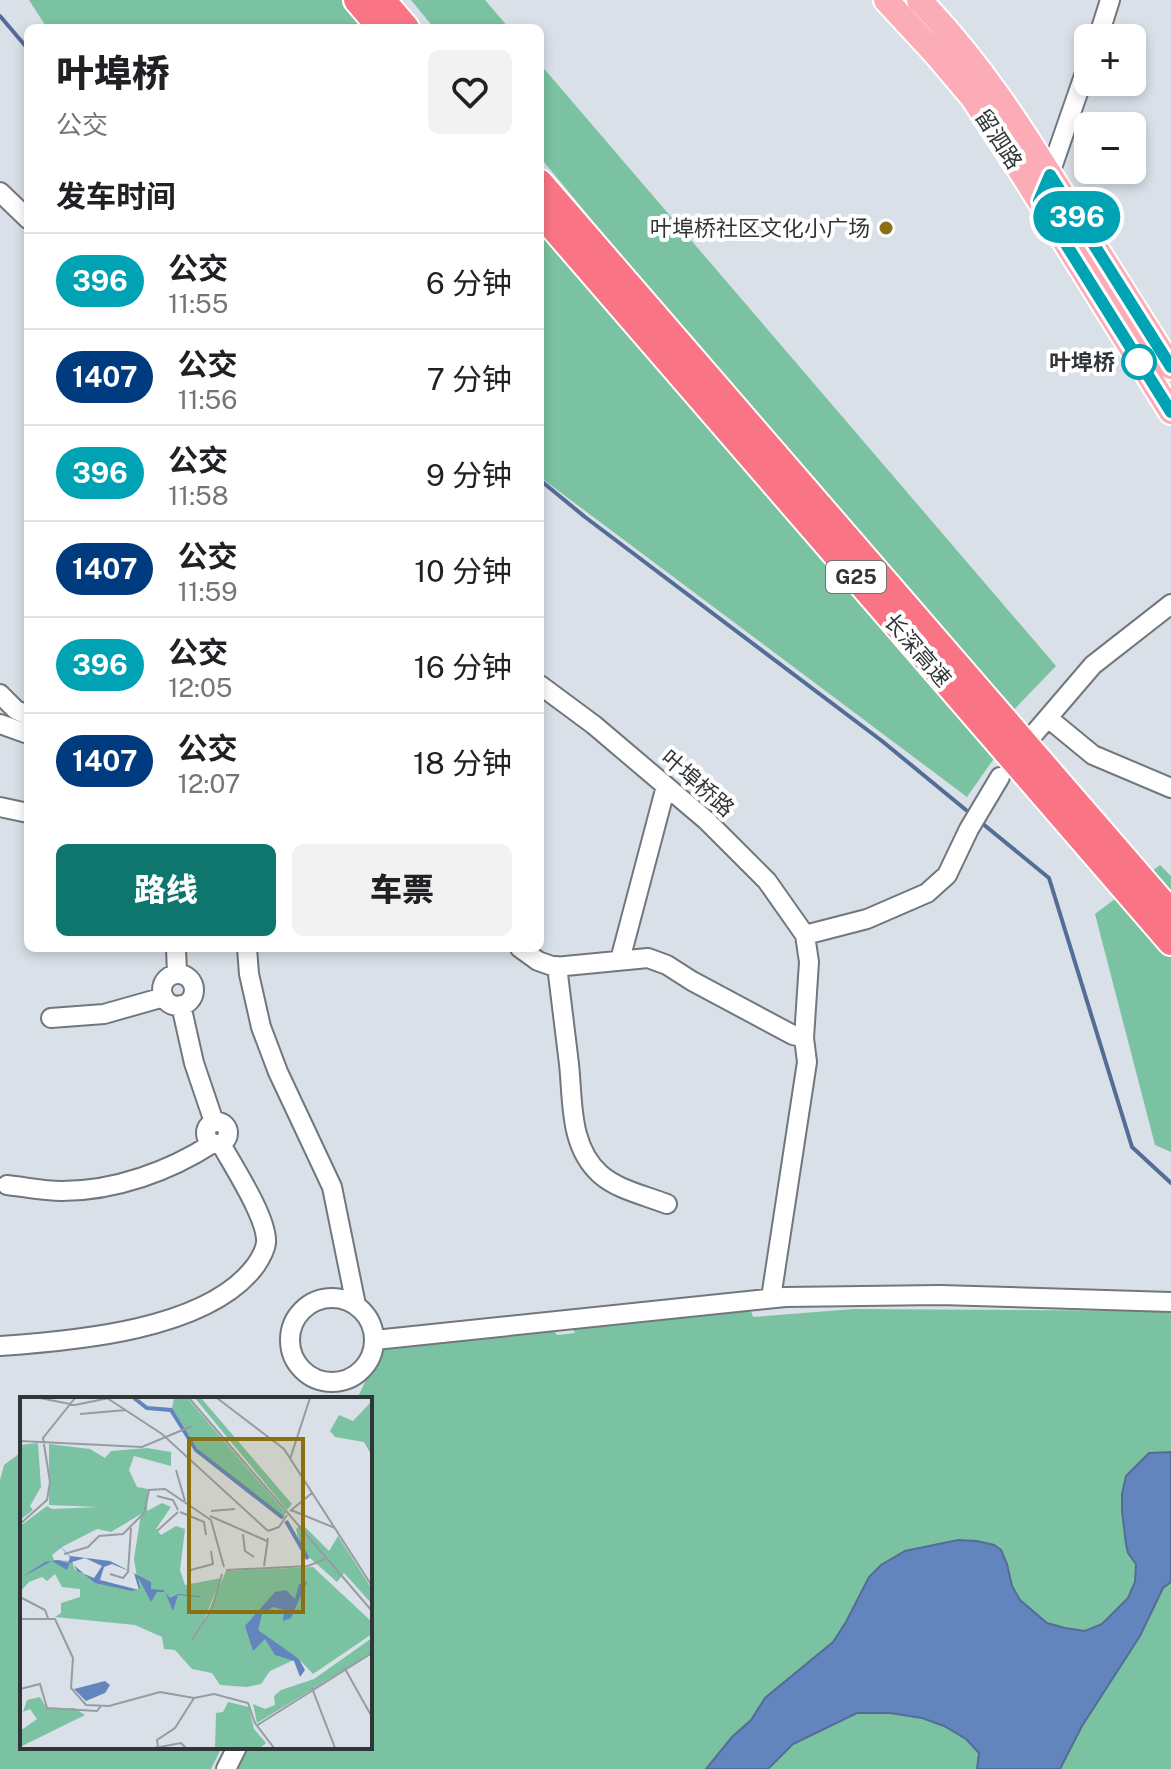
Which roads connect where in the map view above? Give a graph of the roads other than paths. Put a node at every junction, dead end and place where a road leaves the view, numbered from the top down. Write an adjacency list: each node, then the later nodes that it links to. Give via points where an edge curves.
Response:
1 (357, 0): 6 (highway)
2 (382, 0): 7 (highway)
3 (886, 0): 13 (main road, 留泗路, via 973,98)
4 (919, 0): 10 (main road, 留泗路, via 991,87)
5 (1110, 0): 8 (street)
6 (378, 24)
7 (403, 24)
8 (1102, 24)
9 (1076, 96): 10 (street)
10 (1050, 175): 13 (street); 16 (main road, 留泗路)
11 (544, 188): 31 (highway, 长深高速 / G25)
12 (0, 192): 14 (street)
13 (1039, 201): 17 (main road, 留泗路)
14 (24, 215)
15 (544, 217): 33 (highway, 长深高速 / G25)
16 (1171, 367)
17 (1171, 412)
18 (1171, 604): 22 (street, via 1093,665)
19 (544, 688): 27 (street, 叶埠桥路)
20 (0, 694): 21 (street)
21 (24, 713)
22 (1048, 718): 25 (street); 28 (street, via 1093,755)
23 (0, 724): 24 (street)
24 (24, 733)
25 (1033, 735)
26 (1000, 777): 32 (street, via 947,875 927,893 867,919)
27 (666, 786): 32 (street, 叶埠桥路, via 767,881); 37 (street)
28 (1171, 788)
29 (0, 807): 30 (street)
30 (24, 812)
31 (1171, 913)
32 (805, 935): 43 (street, via 809,962)
33 (1171, 942)
34 (176, 952): 39 (street)
35 (247, 952): 49 (street, via 261,1027 332,1187)
36 (526, 952): 38 (street)
37 (620, 960): 38 (street); 43 (street, via 648,958 667,965)
38 (557, 966): 46 (street, via 571,1110 588,1160 614,1184)
39 (177, 974): 40 (street, via 164,982); 41 (street, via 193,985 190,1000)
40 (164, 997): 41 (street); 42 (street, via 104,1014)
41 (181, 1005): 44 (street, via 214,1122 227,1128 228,1136)
42 (51, 1018)
43 (804, 1038): 47 (street, via 807,1062)
44 (217, 1144): 45 (street, via 141,1178 102,1187 62,1191); 51 (street, via 264,1230 261,1259 248,1276 229,1292 169,1320 67,1340)
45 (7, 1185)
46 (667, 1204)
47 (771, 1298): 48 (street, via 940,1295); 50 (street)
48 (1171, 1302)
49 (356, 1305): 50 (street, via 366,1314); 52 (street, via 343,1299 316,1301 295,1318 290,1331 289,1345 302,1370)
50 (375, 1340): 52 (street, via 366,1366)
51 (0, 1346)
52 (342, 1390)
53 (236, 1749): 54 (street)
54 (226, 1769)

